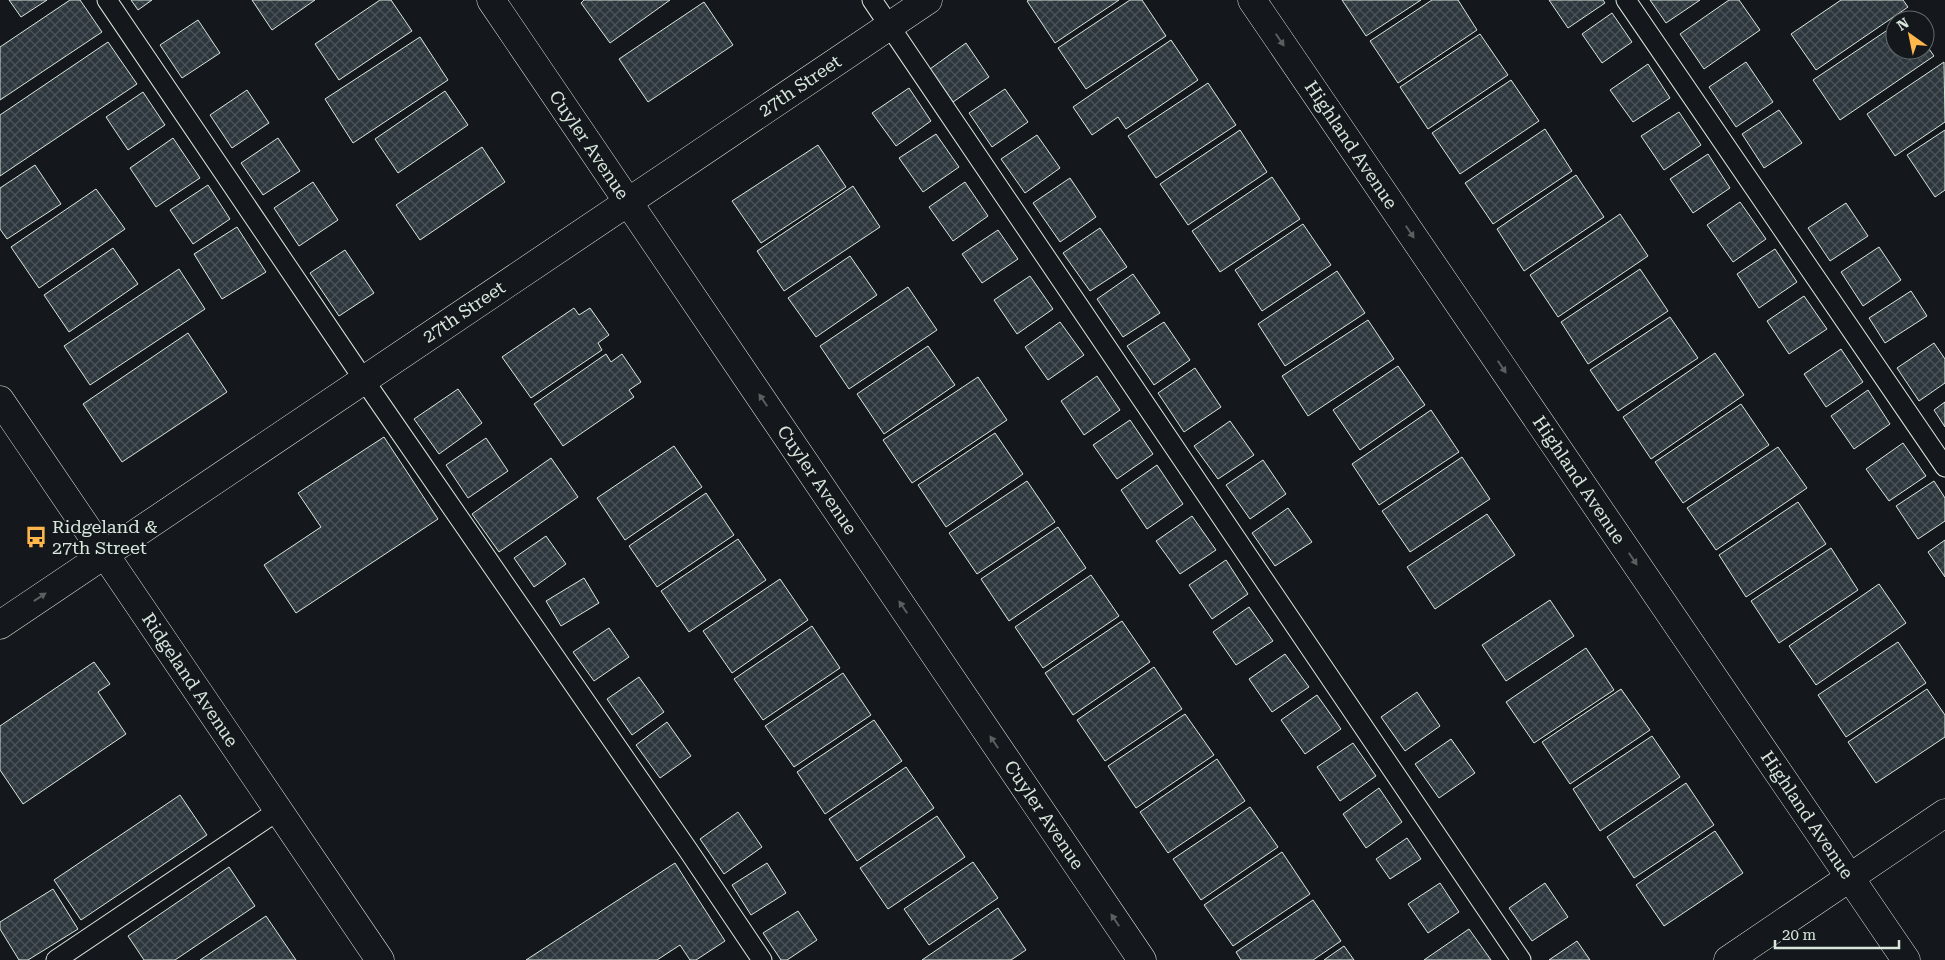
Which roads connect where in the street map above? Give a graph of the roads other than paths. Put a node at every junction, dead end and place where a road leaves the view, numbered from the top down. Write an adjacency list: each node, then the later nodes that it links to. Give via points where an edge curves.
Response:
1 (107, 0): 9 (lane)
2 (491, 0): 8 (street, Cuyler Avenue)
3 (872, 0): 7 (lane)
4 (928, 0): 7 (street, 27th Street)
5 (1252, 0): 16 (street, Highland Avenue, one-way to 16)
6 (1626, 0): 11 (lane)
7 (890, 26): 8 (street, 27th Street); 21 (lane)
8 (628, 202): 9 (street, 27th Street); 20 (street, Cuyler Avenue, one-way to 8)
9 (364, 380): 12 (street, 27th Street); 19 (lane)
10 (0, 400): 12 (street, Ridgeland Avenue)
11 (1945, 467)
12 (104, 554): 13 (street, 27th Street, one-way to 12); 14 (street, Ridgeland Avenue)
13 (0, 624)
14 (279, 810): 17 (lane); 18 (street, Ridgeland Avenue)
15 (1945, 813): 16 (street)
16 (1850, 877): 22 (street); 23 (street, Highland Avenue)
17 (56, 960)
18 (380, 960)
19 (762, 960)
20 (1142, 960)
21 (1521, 960)
22 (1728, 960)
23 (1906, 960)

